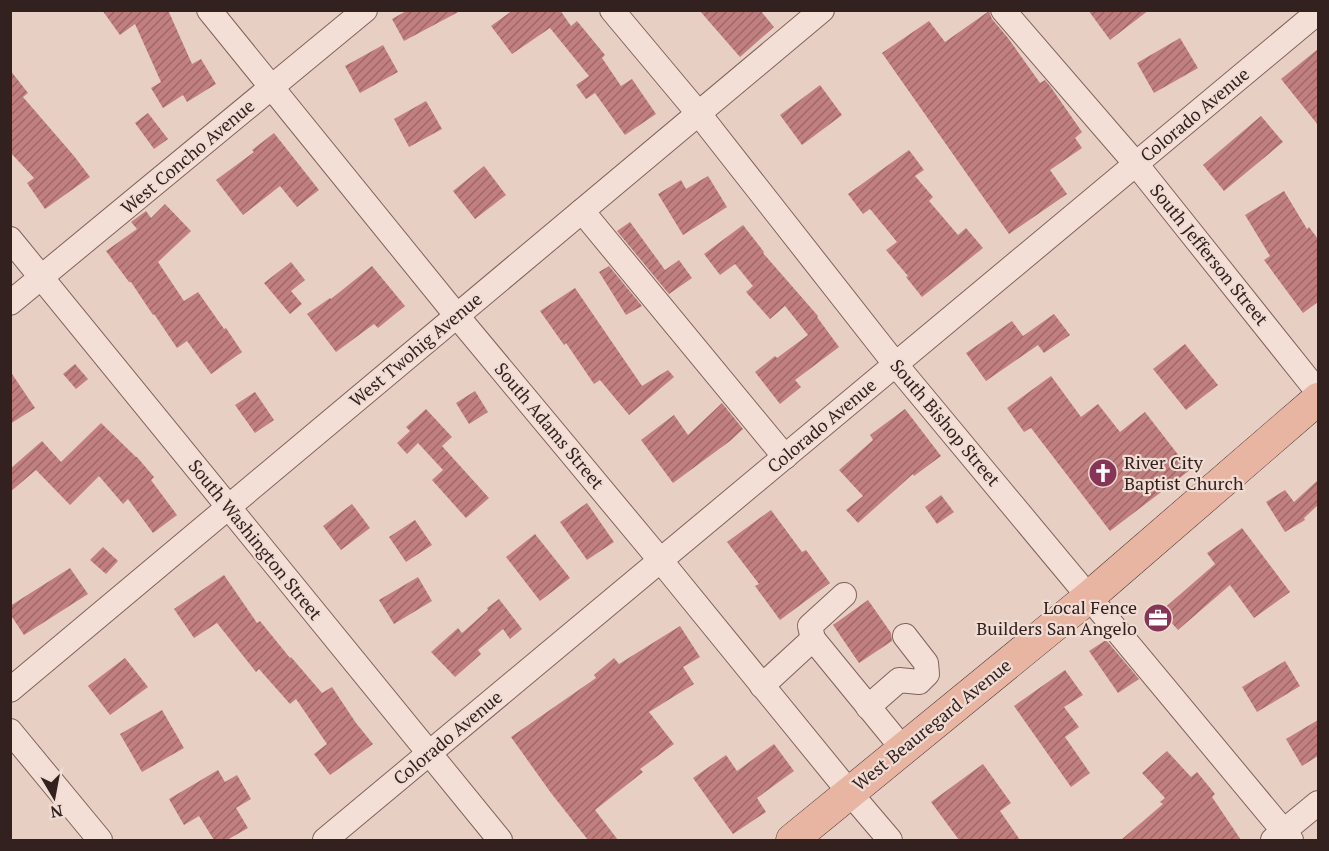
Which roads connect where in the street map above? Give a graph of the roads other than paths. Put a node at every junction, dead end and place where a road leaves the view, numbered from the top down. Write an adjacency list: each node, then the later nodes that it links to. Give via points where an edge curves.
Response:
1 (209, 10): 7 (street, South Adams Street)
2 (365, 10): 7 (street, West Concho Avenue)
3 (612, 10): 8 (street, South Bishop Street)
4 (822, 10): 8 (street, West Twohig Avenue)
5 (1003, 10): 9 (street, South Jefferson Street)
6 (1318, 12): 9 (street, Colorado Avenue)
7 (272, 87): 12 (street, West Concho Avenue); 14 (street, South Adams Street)
8 (699, 114): 10 (street, West Twohig Avenue); 15 (street, South Bishop Street)
9 (1136, 164): 15 (street, Colorado Avenue); 16 (street, South Jefferson Street)
10 (582, 211): 14 (street, West Twohig Avenue); 18 (street)
11 (10, 239): 12 (street, South Washington Street)
12 (42, 278): 13 (street, West Concho Avenue); 19 (street, South Washington Street)
13 (10, 303)
14 (457, 316): 19 (street, West Twohig Avenue); 20 (street, South Adams Street)
15 (896, 364): 18 (street, Colorado Avenue); 22 (street, South Bishop Street)
16 (1318, 392)
17 (1318, 399): 22 (main road, West Beauregard Avenue)
18 (785, 457): 20 (street, Colorado Avenue)
19 (228, 506): 26 (street, West Twohig Avenue); 30 (street, South Washington Street)
20 (661, 561): 25 (street, South Adams Street); 30 (street, Colorado Avenue)
21 (844, 595): 24 (street, via 810,626)
22 (1089, 597): 29 (main road, West Beauregard Avenue); 33 (street, South Bishop Street)
23 (905, 636): 27 (street, via 926,663 927,674 919,682 899,680)
24 (813, 639): 25 (street); 27 (street)
25 (762, 686): 31 (street, South Adams Street)
26 (10, 690)
27 (868, 707): 29 (street)
28 (10, 731): 34 (street)
29 (903, 749): 31 (main road, West Beauregard Avenue)
30 (429, 753): 35 (street, Colorado Avenue); 36 (street, South Washington Street)
31 (850, 793): 37 (main road, West Beauregard Avenue); 38 (street, South Adams Street)
32 (1318, 804): 33 (street)
33 (1283, 838)
34 (100, 840)
35 (325, 840)
36 (500, 840)
37 (792, 840)
38 (890, 840)

